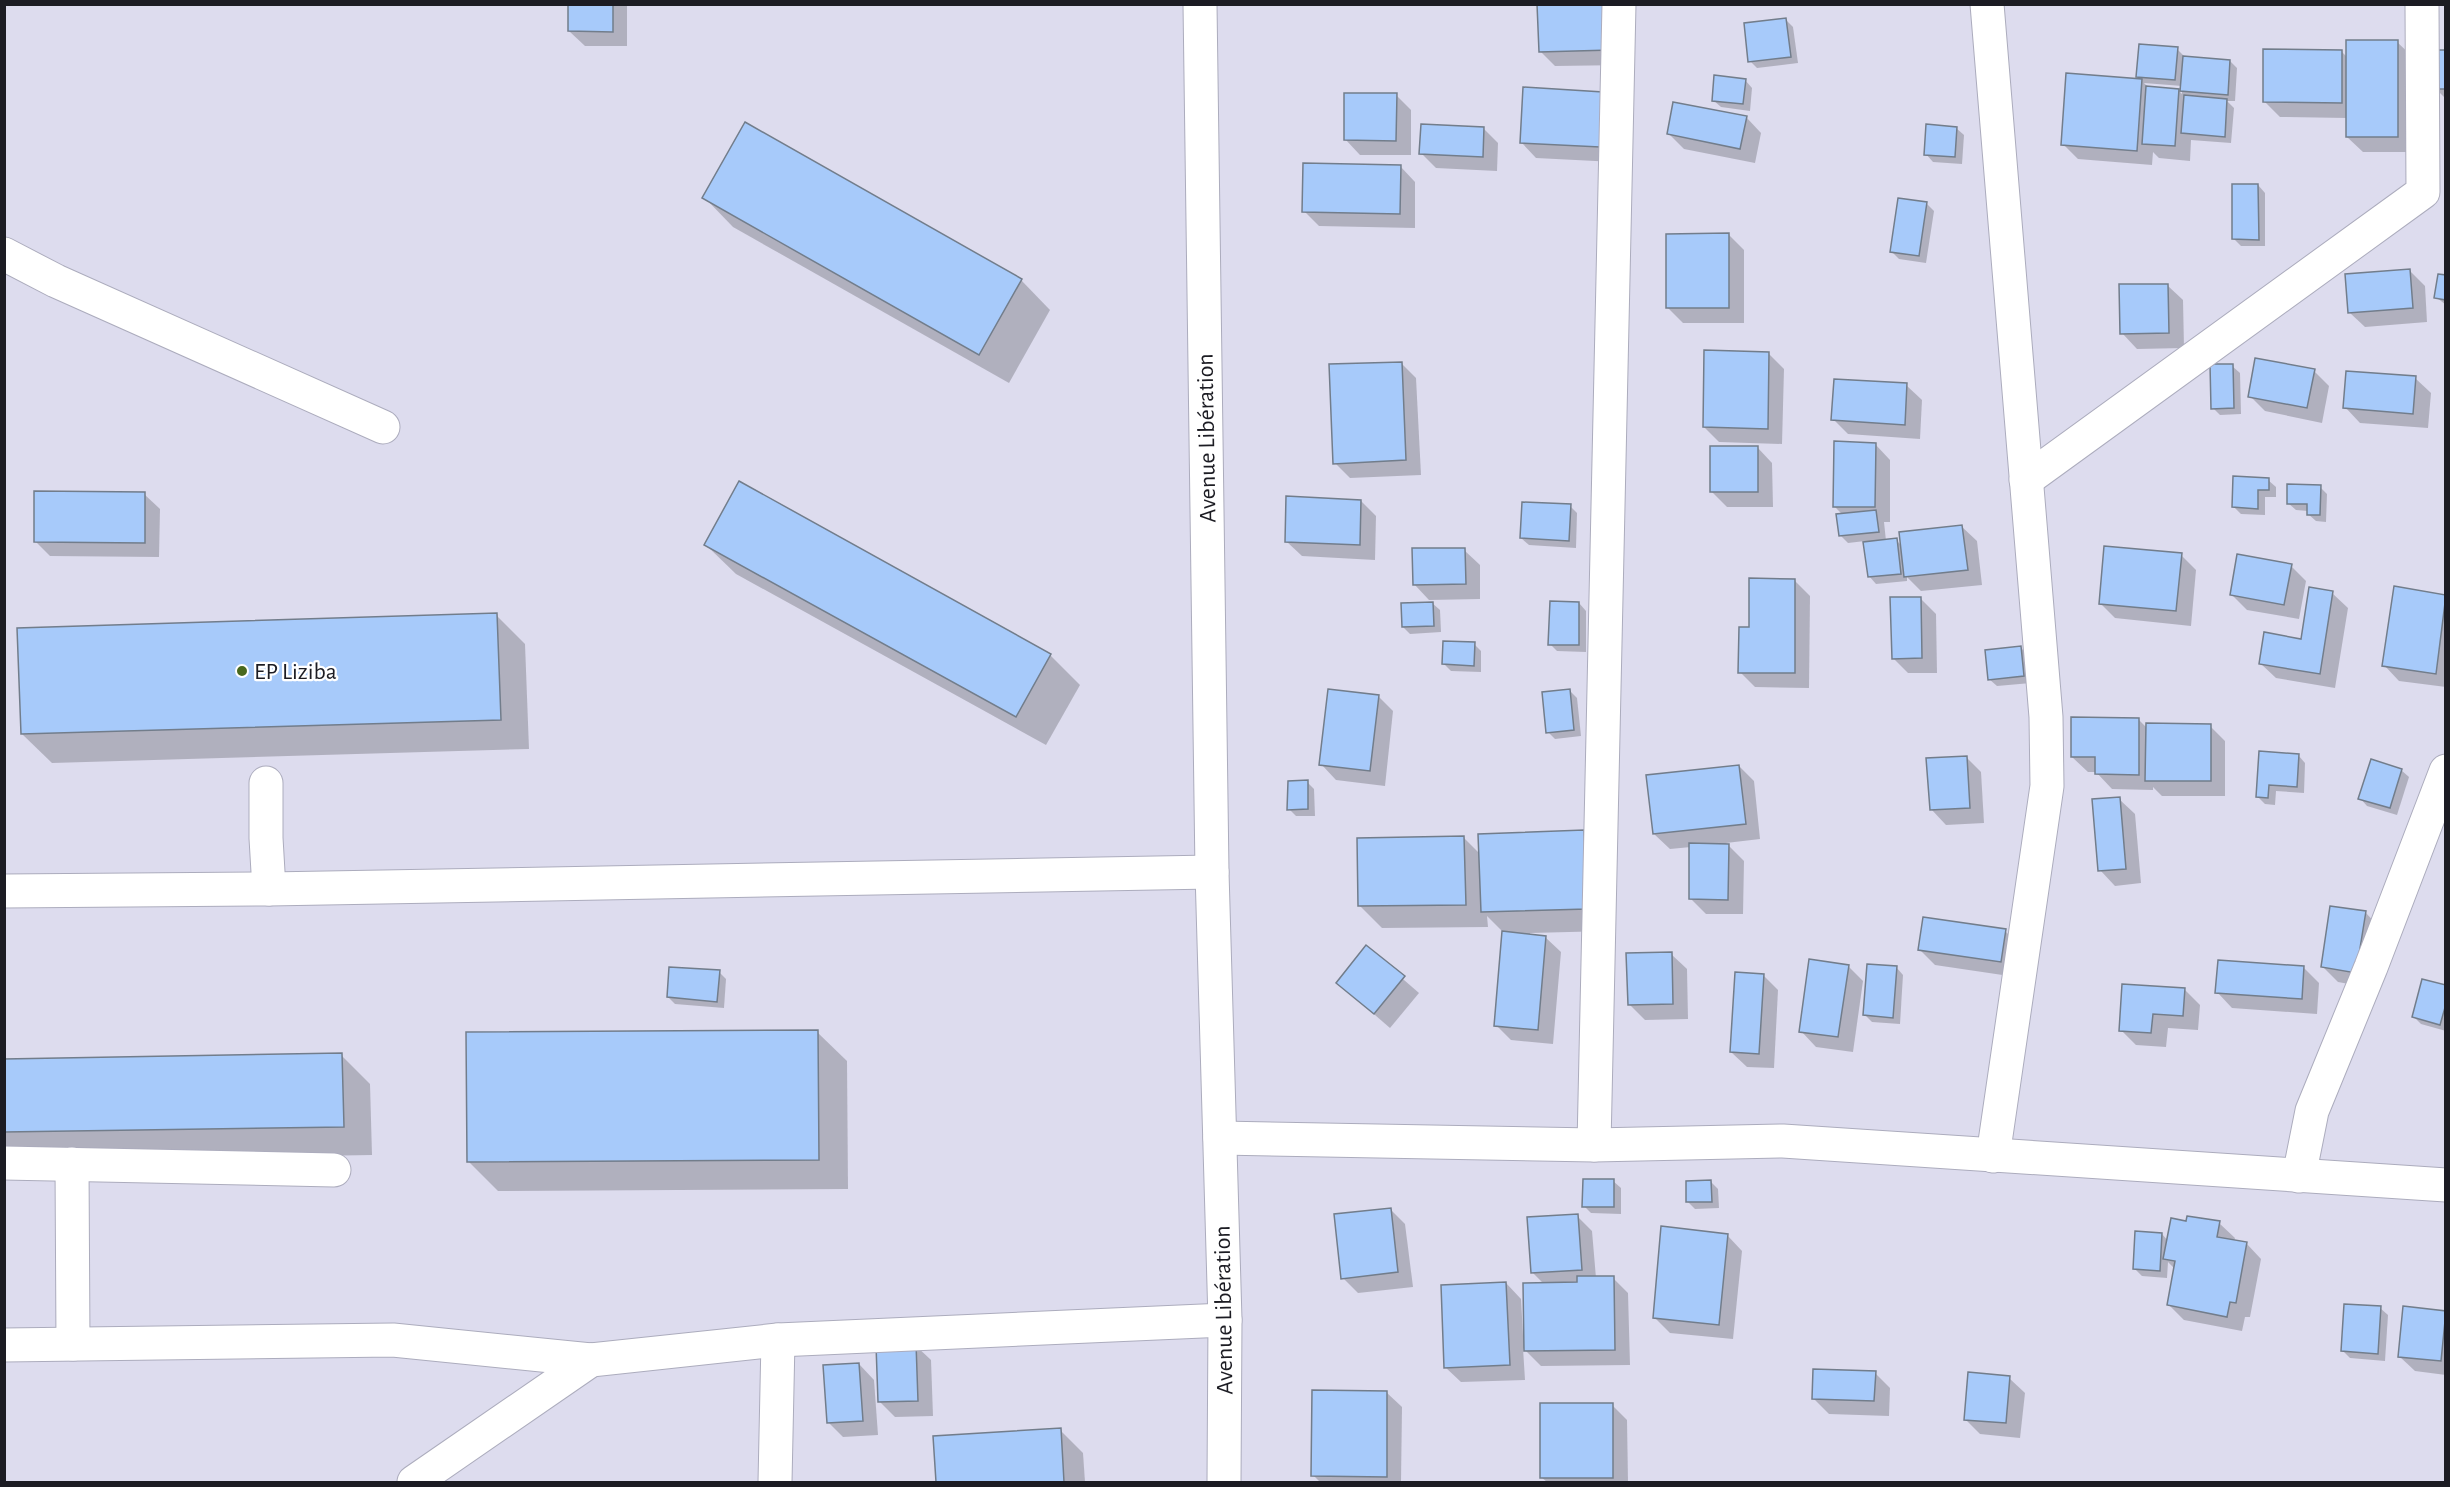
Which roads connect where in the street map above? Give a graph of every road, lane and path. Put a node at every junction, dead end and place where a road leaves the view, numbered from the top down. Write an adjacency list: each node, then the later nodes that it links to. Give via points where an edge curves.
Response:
1 (1200, 4): 10 (street, Avenue Libération)
2 (1619, 4): 14 (street)
3 (1987, 4): 7 (street)
4 (2422, 4): 7 (street, via 2423,192)
5 (4, 254): 6 (street)
6 (382, 428)
7 (2026, 480): 15 (street, via 2046,717 2046,786)
8 (2445, 771): 19 (street, via 2312,1111)
9 (266, 783): 11 (street)
10 (1212, 872): 11 (street); 13 (street, Avenue Libération)
11 (269, 889): 12 (street)
12 (4, 891)
13 (1220, 1138): 14 (street); 21 (street, Avenue Libération)
14 (1594, 1145): 15 (street, via 1783,1141)
15 (1993, 1156): 19 (street)
16 (4, 1163): 17 (street)
17 (72, 1164): 18 (street); 23 (street)
18 (334, 1170)
19 (2299, 1176): 20 (street)
20 (2445, 1185)
21 (1225, 1320): 22 (street); 28 (street, Avenue Libération)
22 (778, 1340): 25 (street); 27 (street)
23 (73, 1344): 24 (street); 25 (street, via 393,1340)
24 (4, 1345)
25 (591, 1360): 26 (street)
26 (414, 1482)
27 (775, 1482)
28 (1224, 1482)

